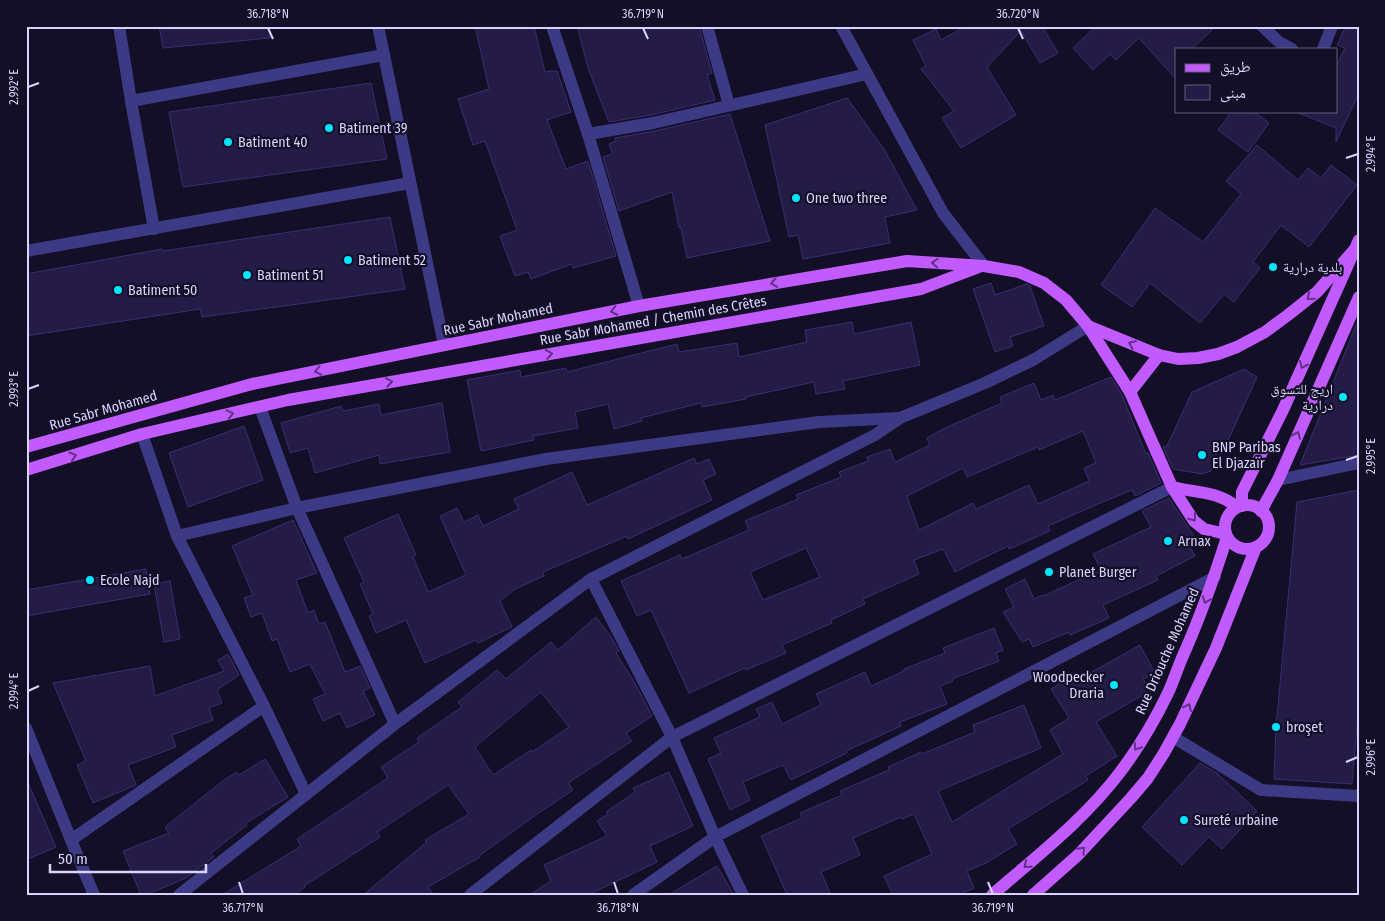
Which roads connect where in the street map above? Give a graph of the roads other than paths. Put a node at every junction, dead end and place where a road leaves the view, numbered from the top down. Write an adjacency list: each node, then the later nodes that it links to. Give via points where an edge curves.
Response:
1 (119, 26): 12 (street)
2 (378, 26): 10 (street)
3 (552, 26): 14 (street)
4 (707, 26): 13 (street)
5 (841, 26): 11 (street)
6 (1262, 26): 8 (street)
7 (1332, 26): 9 (street)
8 (1290, 48)
9 (1323, 48)
10 (384, 55): 12 (street); 15 (street)
11 (867, 74): 13 (street); 19 (street, via 943,213)
12 (131, 101): 16 (street)
13 (729, 106): 14 (street)
14 (588, 134): 21 (street)
15 (410, 183): 16 (street); 23 (street)
16 (154, 229): 18 (street)
17 (1357, 245): 24 (main road, one-way to 24, via 1317,292 1251,340 1218,354 1198,358); 34 (main road, one-way to 34, via 1283,410 1242,492)
18 (26, 251)
19 (984, 266): 21 (main road, Rue Sabr Mohamed, one-way to 21, via 907,261); 22 (main road, Rue Sabr Mohamed / Chemin des Crêtes, via 1019,272 1044,283 1066,300); 26 (main road, Rue Sabr Mohamed / Chemin des Crêtes, one-way to 19, via 921,289)
20 (1358, 302): 32 (main road, one-way to 20)
21 (639, 306): 23 (main road, Rue Sabr Mohamed, one-way to 23)
22 (1088, 326): 24 (main road, one-way to 22); 25 (main road, Rue Sabr Mohamed / Chemin des Crêtes); 27 (street, via 1033,360)
23 (444, 345): 29 (main road, Rue Sabr Mohamed, one-way to 29, via 252,384)
24 (1158, 356): 25 (main road)
25 (1130, 392): 33 (main road, Rue Sabr Mohamed / Chemin des Crêtes)
26 (260, 407): 28 (main road, Rue Sabr Mohamed / Chemin des Crêtes, one-way to 26); 35 (street)
27 (900, 418): 35 (street, via 819,422 546,459); 41 (street, via 875,435)
28 (142, 434): 31 (main road, Rue Sabr Mohamed / Chemin des Crêtes, one-way to 28); 38 (street)
29 (26, 447)
30 (1359, 463): 32 (street)
31 (26, 470)
32 (1278, 480): 36 (main road)
33 (1172, 487): 34 (main road, via 1219,496); 37 (main road, Rue Sabr Mohamed / Chemin des Crêtes, one-way to 37, via 1194,521 1204,530); 45 (street)
34 (1240, 506): 36 (main road, via 1252,506); 37 (main road, via 1232,510 1225,521)
35 (296, 508): 38 (street); 43 (street)
36 (1262, 511): 39 (main road, via 1268,530 1262,543)
37 (1226, 535): 39 (main road, via 1236,547); 40 (main road, Rue Driouche Mohamed)
38 (178, 536): 42 (street)
39 (1256, 547): 46 (main road, one-way to 39, via 1216,648)
40 (1215, 577): 49 (street); 56 (main road, Rue Driouche Mohamed, one-way to 56, via 1168,692 1121,771 1079,818)
41 (591, 579): 43 (street); 45 (street)
42 (264, 706): 47 (street); 50 (street)
43 (395, 724): 47 (street)
44 (26, 728): 50 (street)
45 (672, 737): 49 (street); 53 (street)
46 (1173, 737): 48 (street, via 1261,790); 57 (main road, one-way to 46, via 1078,855 1132,798)
47 (306, 794): 52 (street)
48 (1359, 796)
49 (715, 837): 54 (street); 55 (street)
50 (71, 840): 51 (street)
51 (94, 895)
52 (179, 895)
53 (470, 895)
54 (633, 895)
55 (743, 895)
56 (992, 895)
57 (1033, 895)

